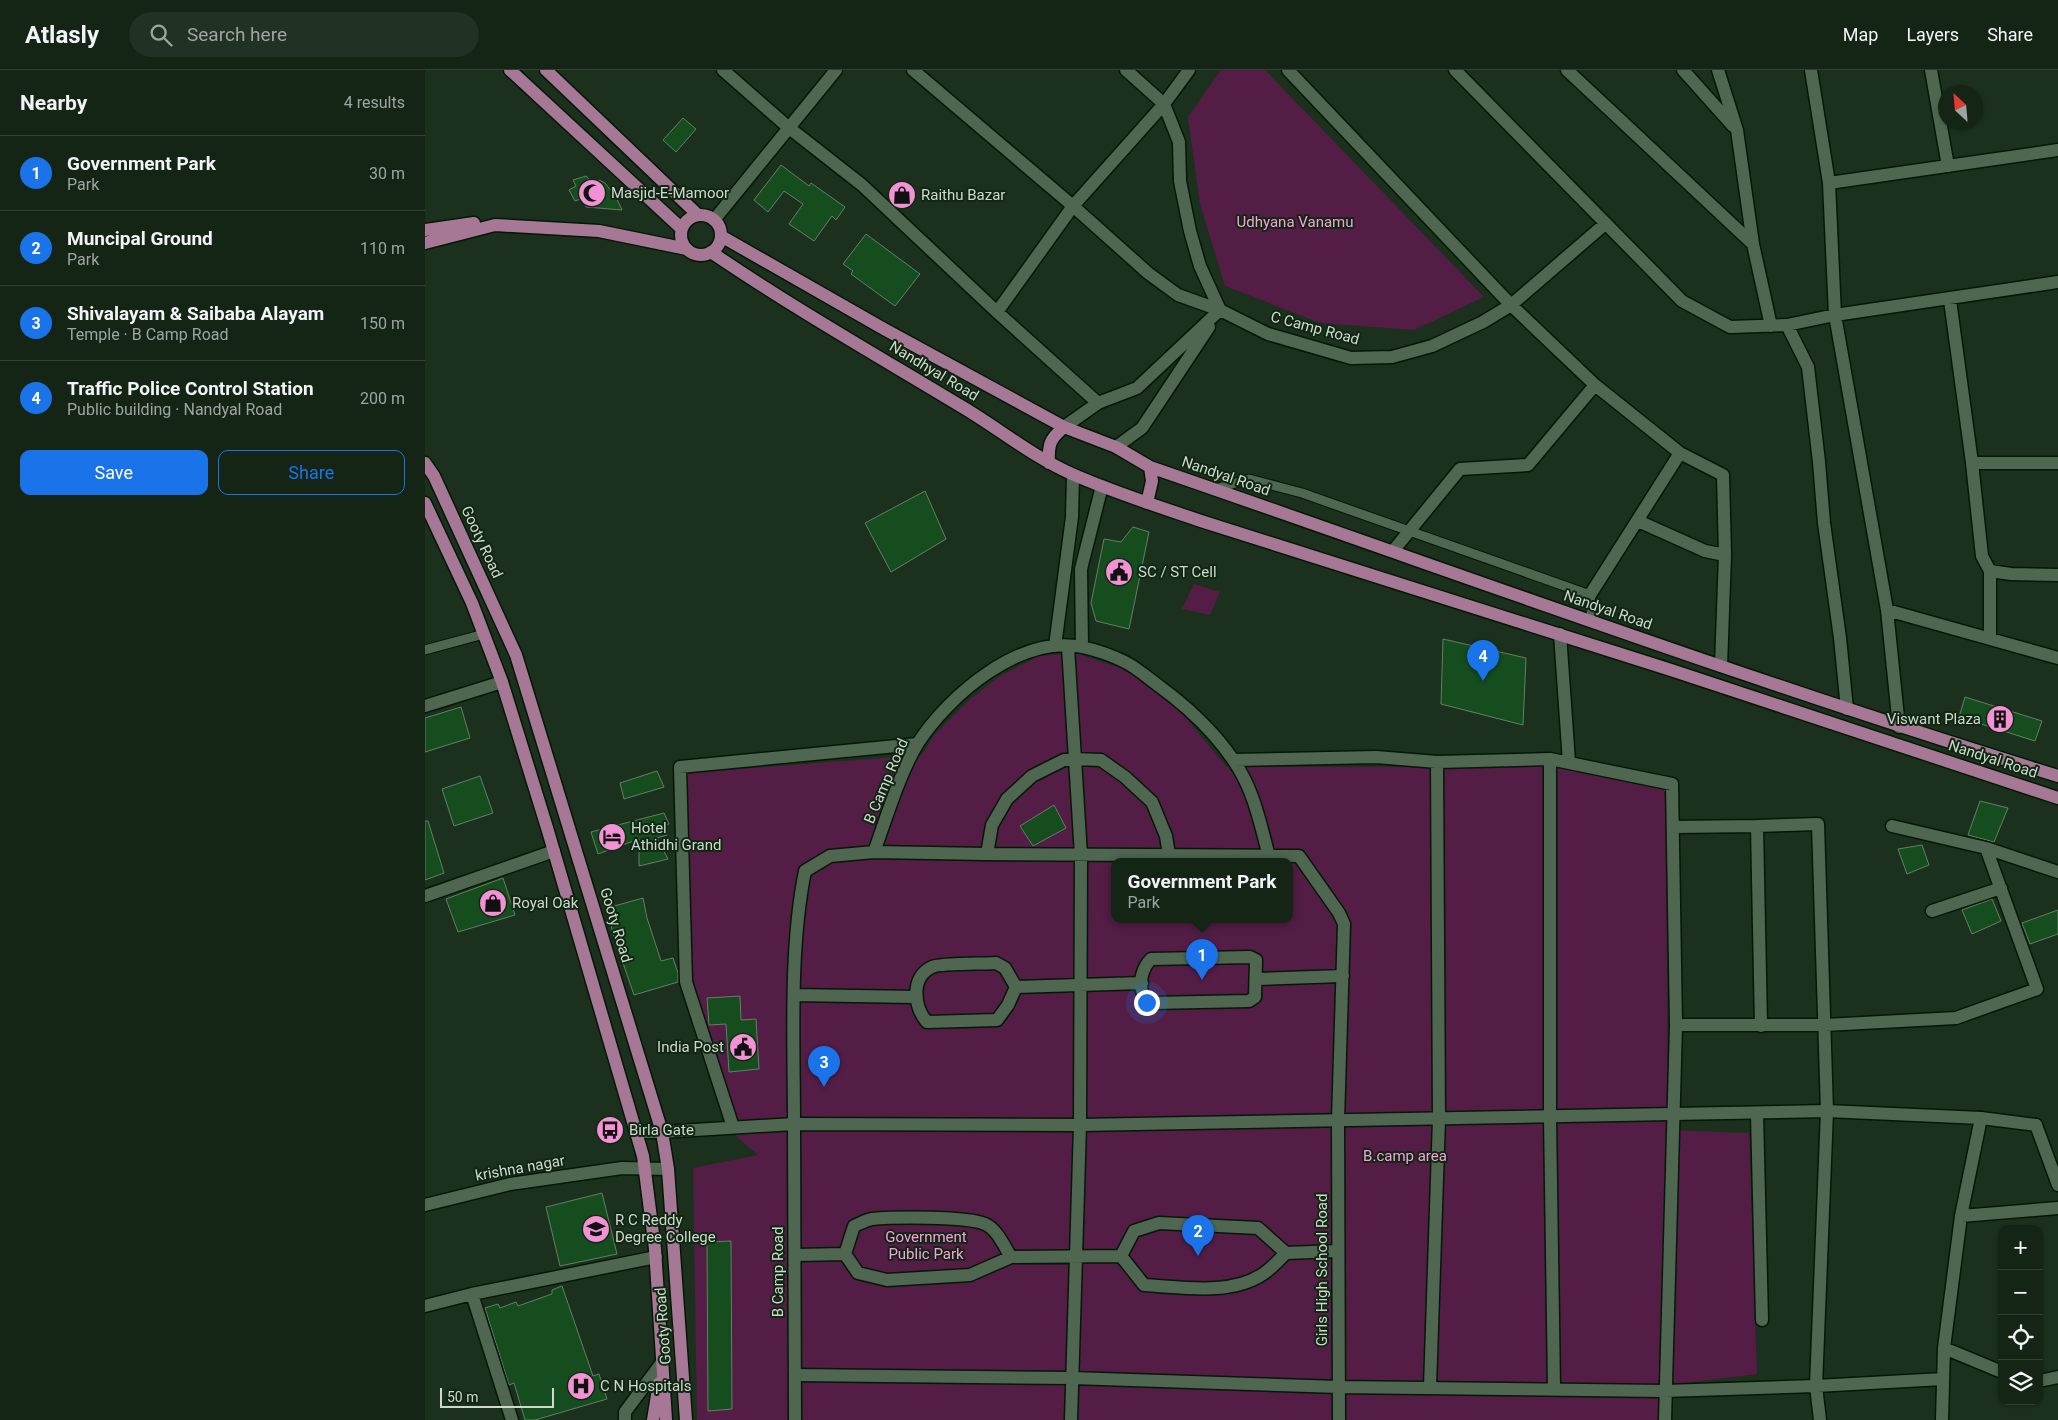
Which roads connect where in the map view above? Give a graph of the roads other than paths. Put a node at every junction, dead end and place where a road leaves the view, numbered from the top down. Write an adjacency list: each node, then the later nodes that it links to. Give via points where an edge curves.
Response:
1 (510, 70): 26 (main road)
2 (546, 70): 22 (main road)
3 (723, 70): 16 (street)
4 (836, 70): 16 (street)
5 (913, 70): 21 (street, C Camp Road)
6 (1126, 70): 15 (street)
7 (1189, 70): 15 (street)
8 (1288, 70): 35 (street)
9 (1455, 70): 24 (street)
10 (1567, 70): 30 (street)
11 (1683, 70): 17 (street)
12 (1718, 70): 17 (street)
13 (1811, 70): 20 (street)
14 (1931, 70): 19 (street)
15 (1164, 104): 21 (street); 36 (street, via 1179,142 1180,181 1190,231 1200,266)
16 (789, 127): 23 (street); 37 (street, via 862,185)
17 (1737, 130): 30 (street)
18 (2058, 150): 19 (street)
19 (1948, 166): 20 (street)
20 (1829, 183): 38 (street)
21 (1073, 206): 36 (street, C Camp Road, via 1148,273 1178,295); 37 (street)
22 (698, 216): 23 (main road); 26 (main road, via 688,220)
23 (714, 220): 28 (main road)
24 (1605, 224): 35 (street, C Camp Road); 40 (street, via 1682,301 1730,327)
25 (490, 226): 27 (main road, via 478,222); 29 (main road); 31 (main road, via 599,231)
26 (683, 229): 31 (main road, via 682,239)
27 (425, 230)
28 (721, 236): 32 (main road, via 718,246); 43 (main road, Nandyal Road)
29 (425, 243)
30 (1753, 244): 40 (street)
31 (687, 249): 32 (main road, via 701,255)
32 (711, 252): 47 (main road, Nandhyal Road)
33 (2058, 282): 34 (street)
34 (1950, 300): 38 (street); 48 (street)
35 (1511, 305): 36 (street, C Camp Road, via 1432,346 1393,356 1351,358 1268,334); 41 (street)
36 (1220, 310): 42 (street, via 1137,388); 44 (street, via 1143,428)
37 (997, 312): 42 (street)
38 (1835, 315): 39 (street); 63 (street)
39 (1787, 325): 40 (street); 75 (street, via 1808,367)
40 (1771, 326)
41 (1595, 384): 45 (street); 57 (street, via 1528,465 1460,469)
42 (1098, 403): 43 (street)
43 (1064, 427): 44 (main road, Nandyal Road); 47 (main road, via 1052,437)
44 (1116, 447): 50 (main road, Nandyal Road)
45 (1680, 453): 56 (street); 59 (street, via 1723,475)
46 (425, 463): 120 (main road, Gooty Road, via 434,476 516,655)
47 (1049, 463): 51 (main road, Nandhyal Road)
48 (1972, 463): 49 (street); 60 (street, via 1983,556)
49 (2058, 463)
50 (1150, 466): 53 (main road, Nandyal Road); 55 (main road, via 1152,481)
51 (1073, 475): 52 (main road, Nandhyal Road); 68 (street)
52 (1102, 486): 55 (main road, Nandhyal Road); 69 (street, via 1081,569)
53 (1215, 489): 57 (lane, via 1249,479 1303,493); 58 (main road, Nandyal Road)
54 (425, 503): 65 (main road, Gooty Road)
55 (1147, 503): 66 (main road, Nandyal Road)
56 (1637, 521): 59 (street, via 1705,551); 62 (street)
57 (1410, 530): 58 (street); 62 (lane)
58 (1393, 551): 64 (main road, Nandyal Road)
59 (1725, 555): 72 (street)
60 (1990, 571): 61 (street); 67 (street)
61 (2058, 575)
62 (1590, 596): 64 (lane)
63 (1887, 610): 67 (street); 76 (street)
64 (1592, 622): 72 (main road, Nandyal Road)
65 (484, 634): 70 (lane); 73 (main road, Gooty Road)
66 (1560, 634): 82 (street); 84 (main road, Nandyal Road)
67 (1990, 638): 71 (street)
68 (1061, 646): 69 (street, B Camp Road); 77 (street, B Camp Road, via 1029,652 996,666 938,716); 79 (street)
69 (1081, 647): 80 (street, B Camp Road, via 1126,662 1169,693 1201,722)
70 (425, 650)
71 (2058, 658)
72 (1721, 666): 75 (main road, Nandyal Road)
73 (502, 682): 74 (street); 89 (main road, Gooty Road)
74 (425, 706)
75 (1847, 709): 76 (main road, Nandyal Road)
76 (1899, 727): 83 (main road, Nandyal Road)
77 (917, 744): 90 (street, B Camp Road); 118 (street, via 680,767 685,982)
78 (1550, 758): 81 (street); 82 (street); 112 (street)
79 (1075, 759): 91 (street, via 1064,760 1032,776 1007,799 992,825); 92 (street); 93 (street, via 1101,760 1152,802 1166,836)
80 (1234, 760): 81 (street, via 1376,756); 94 (street, B Camp Road, via 1251,793)
81 (1437, 762): 114 (street)
82 (1569, 762): 87 (street, via 1672,784)
83 (2058, 776)
84 (2058, 798)
85 (1757, 826): 87 (street); 107 (street, via 1818,824); 108 (street)
86 (1892, 826): 88 (street)
87 (1673, 827): 106 (street)
88 (1986, 848): 95 (street); 96 (street)
89 (554, 851): 97 (street); 119 (main road, Gooty Road)
90 (874, 852): 91 (street); 104 (street, B Camp Road, via 830,856 805,871 799,899)
91 (987, 854): 92 (street)
92 (1081, 855): 93 (street); 102 (street)
93 (1169, 855): 94 (street)
94 (1269, 856): 99 (street, Girls High School Road, via 1299,856 1339,913 1344,924)
95 (2058, 872)
96 (2001, 888): 98 (street); 107 (street, via 2037,989 1957,1018)
97 (425, 896)
98 (1932, 911)
99 (1343, 976): 100 (street); 115 (street, Girls High School Road)
100 (1257, 979): 101 (street, via 1255,997 1249,1001 1152,1003 1144,995); 101 (street, via 1256,960 1250,957 1151,958 1144,966)
101 (1142, 983): 102 (street)
102 (1079, 985): 103 (street); 117 (street)
103 (1016, 987): 105 (street, via 1005,968 996,963 933,967 924,974); 105 (street, via 997,1020 927,1022 920,1014)
104 (794, 995): 105 (street); 116 (street, B Camp Road)
105 (915, 996)
106 (1676, 1025): 108 (street); 111 (street)
107 (1825, 1025): 108 (street); 109 (street)
108 (1761, 1026)
109 (1827, 1111): 110 (street); 113 (street); 146 (street)
110 (1757, 1114): 111 (street); 137 (street)
111 (1674, 1115): 112 (street); 150 (street)
112 (1550, 1117): 114 (street); 149 (street)
113 (1981, 1118): 123 (street, via 2036,1125); 126 (street)
114 (1439, 1119): 115 (street); 148 (street)
115 (1338, 1120): 117 (street); 127 (street, Girls High School Road)
116 (794, 1124): 117 (street); 118 (street); 130 (street, B Camp Road)
117 (1080, 1125): 131 (street)
118 (733, 1127): 120 (street)
119 (636, 1132): 120 (street); 121 (main road, Gooty Road)
120 (662, 1132): 122 (main road, Gooty Road)
121 (645, 1167): 122 (street, krishna nagar); 124 (street, krishna nagar, via 510,1184); 133 (main road, Gooty Road)
122 (668, 1169): 155 (main road, Gooty Road)
123 (2058, 1185)
124 (425, 1205)
125 (2058, 1208): 126 (street)
126 (1961, 1216): 138 (street)
127 (1339, 1251): 128 (street); 147 (street, Girls High School Road)
128 (1286, 1253): 132 (street, via 1263,1274 1234,1287 1188,1288 1144,1284); 132 (street, via 1258,1228 1159,1223 1134,1232)
129 (845, 1254): 130 (street); 134 (street, via 858,1273 887,1280 970,1275); 134 (street, via 854,1226 870,1220 952,1219 986,1224 997,1233)
130 (795, 1255): 141 (street, B Camp Road)
131 (1076, 1256): 132 (street); 134 (street); 143 (street)
132 (1121, 1256)
133 (656, 1257): 135 (street); 139 (main road, Gooty Road)
134 (1011, 1257)
135 (472, 1294): 136 (street); 151 (street)
136 (425, 1306)
137 (1763, 1320)
138 (1944, 1348): 140 (street); 144 (street)
139 (663, 1361): 152 (street, via 625,1412); 153 (main road); 154 (main road, Gooty Road)
140 (1998, 1370)
141 (795, 1375): 143 (street); 156 (street, B Camp Road)
142 (2058, 1377): 145 (street)
143 (1072, 1378): 147 (street); 157 (street)
144 (1943, 1379): 146 (street); 161 (street)
145 (2043, 1380)
146 (1816, 1386): 150 (street); 160 (street)
147 (1339, 1387): 148 (street); 158 (street, Girls High School Road)
148 (1430, 1387): 149 (street)
149 (1554, 1388): 150 (street)
150 (1665, 1391): 159 (street)
151 (512, 1420)
152 (625, 1420)
153 (653, 1420)
154 (666, 1420)
155 (686, 1420)
156 (795, 1420)
157 (1071, 1420)
158 (1339, 1420)
159 (1665, 1420)
160 (1820, 1420)
161 (1942, 1420)

